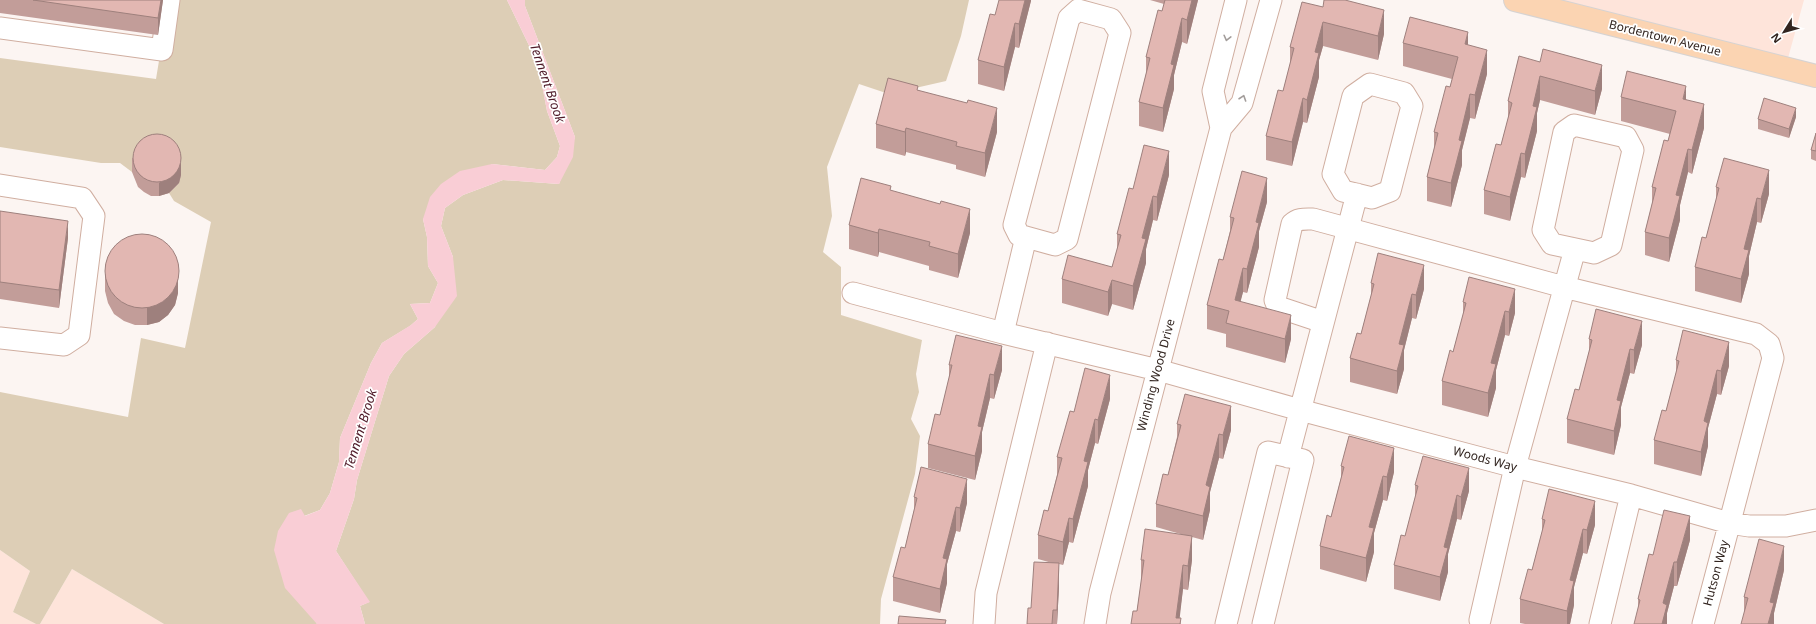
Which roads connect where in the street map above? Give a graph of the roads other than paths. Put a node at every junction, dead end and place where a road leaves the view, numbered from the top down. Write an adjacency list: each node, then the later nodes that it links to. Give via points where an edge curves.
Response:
1 (168, 0): 5 (street, via 162,50)
2 (1236, 0): 7 (street, Winding Wood Drive, one-way to 7, via 1214,91)
3 (1271, 0): 7 (street, Winding Wood Drive, one-way to 3, via 1242,103)
4 (1514, 0): 6 (main road, Bordentown Avenue)
5 (0, 28)
6 (1816, 76)
7 (1221, 128): 19 (street, Winding Wood Drive)
8 (0, 185): 17 (street, via 82,198 94,216 79,335 64,345)
9 (1357, 194): 9 (street, via 1372,198 1390,191 1412,106 1404,93 1370,84 1353,96 1333,174 1343,191); 10 (street)
10 (1348, 229): 13 (street, Hutson Way); 15 (street); 15 (street, Hutson Way, via 1302,218 1292,224 1275,300 1281,308)
11 (1026, 237): 11 (street, via 1019,235 1014,225 1069,18 1078,10 1111,19 1120,33 1066,239 1055,245); 16 (street)
12 (1575, 249): 12 (street, via 1594,253 1611,245 1633,150 1626,136 1574,125 1564,132 1543,230 1552,244); 13 (street)
13 (1564, 287): 22 (street); 25 (street, Hutson Way, via 1756,334 1769,344 1773,358)
14 (853, 293): 16 (street, Woods Way)
15 (1323, 322): 20 (street)
16 (1003, 333): 18 (street, Woods Way)
17 (0, 338)
18 (1046, 343): 19 (street, Woods Way); 27 (street, via 986,593)
19 (1158, 370): 20 (street, Woods Way); 28 (street, Winding Wood Drive, via 1100,593)
20 (1300, 410): 21 (street); 22 (street, Woods Way)
21 (1288, 457): 29 (street, via 1268,452); 30 (street, via 1303,460)
22 (1515, 467): 23 (street, Woods Way); 26 (street)
23 (1631, 495): 25 (street, Woods Way); 31 (street)
24 (1816, 521): 25 (street, Woods Way, via 1786,526)
25 (1729, 523): 32 (street, Hutson Way)
26 (1480, 620)
27 (984, 624)
28 (1095, 624)
29 (1226, 624)
30 (1263, 624)
31 (1600, 624)
32 (1703, 624)

